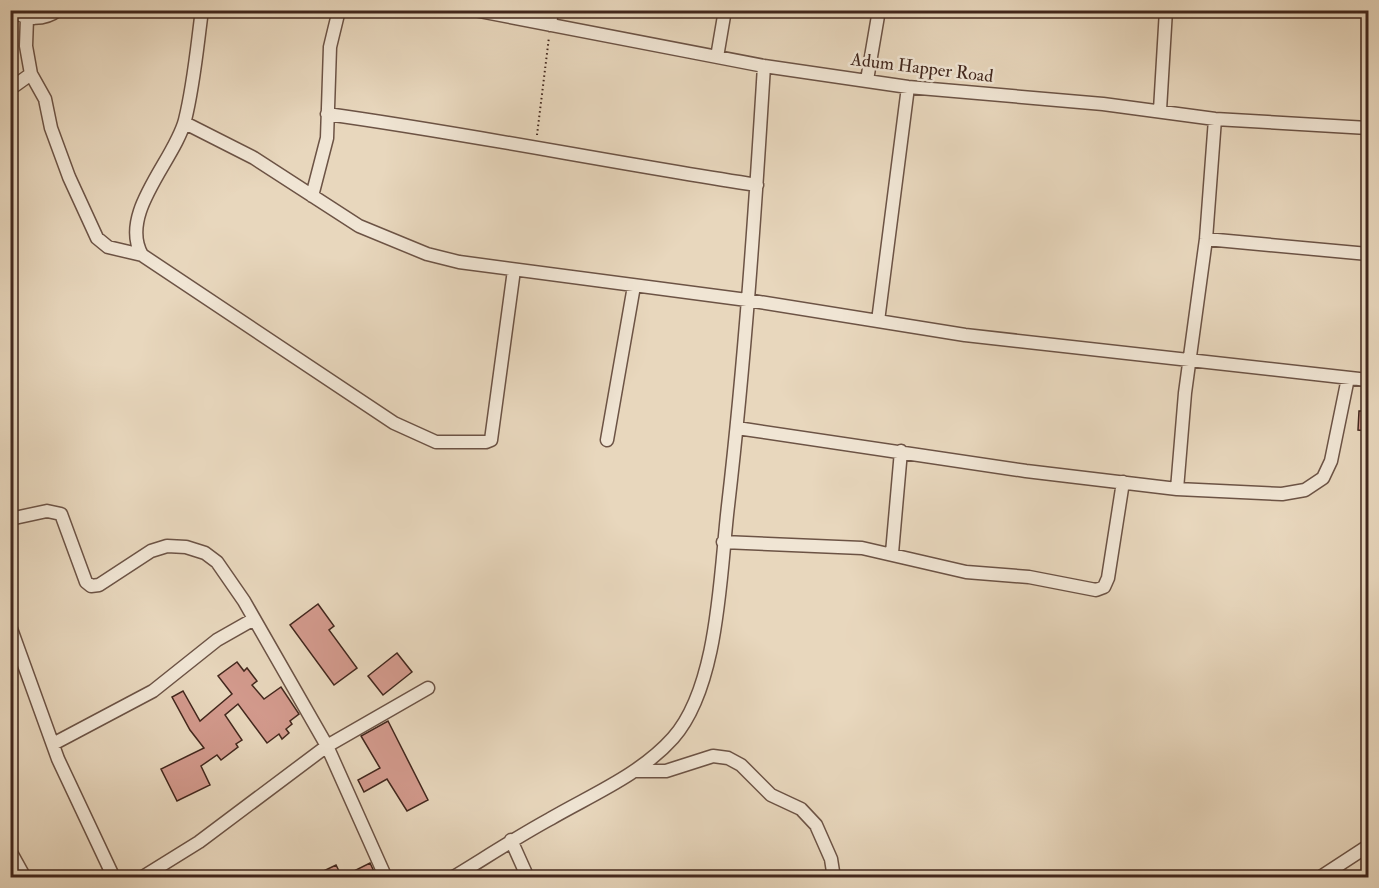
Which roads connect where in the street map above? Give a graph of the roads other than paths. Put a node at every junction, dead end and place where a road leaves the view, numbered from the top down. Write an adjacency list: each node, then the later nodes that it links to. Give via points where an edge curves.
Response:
1 (13, 10): 10 (street)
2 (58, 10): 10 (street, via 50,16)
3 (202, 10): 21 (street)
4 (339, 10): 19 (street, via 330,47)
5 (474, 10): 11 (street, Adum Happer Road)
6 (552, 10): 11 (street)
7 (725, 10): 12 (street)
8 (879, 10): 15 (street)
9 (1166, 10): 18 (street)
10 (27, 18): 14 (street)
11 (550, 25): 12 (street, Adum Happer Road)
12 (717, 57): 13 (street, Adum Happer Road)
13 (764, 66): 15 (street, Adum Happer Road); 23 (street)
14 (31, 74): 17 (street); 27 (street, via 45,99 65,168 96,238 108,247)
15 (867, 80): 16 (street, Adum Happer Road)
16 (908, 87): 18 (street, Adum Happer Road); 31 (street)
17 (10, 89)
18 (1160, 110): 20 (street, Adum Happer Road)
19 (327, 114): 23 (street); 24 (street, via 327,138)
20 (1215, 118): 22 (street, Adum Happer Road); 25 (street)
21 (184, 123): 24 (street, via 254,158); 27 (street, via 140,212 135,232 136,246)
22 (1368, 128)
23 (757, 185): 30 (street)
24 (312, 196): 28 (street, via 359,226 427,254)
25 (1206, 239): 26 (street); 32 (street)
26 (1368, 254)
27 (142, 255): 28 (street, via 394,423 443,443 491,440)
28 (514, 270): 29 (street)
29 (634, 286): 30 (street); 36 (street)
30 (747, 300): 31 (street); 35 (street)
31 (878, 321): 32 (street)
32 (1190, 361): 33 (street); 39 (street)
33 (1348, 378): 34 (street); 39 (street, via 1331,461 1323,478 1305,490 1282,494)
34 (1368, 380)
35 (737, 428): 37 (street); 41 (street)
36 (608, 440)
37 (901, 451): 38 (street); 42 (street)
38 (1123, 482): 39 (street); 42 (street, via 1108,578 1104,587 1095,590 1029,577 966,572)
39 (1177, 489)
40 (10, 519): 43 (street, via 47,511 61,514 86,582 91,586 99,585 151,551 167,546 205,553 217,562)
41 (723, 542): 42 (street, via 831,546); 48 (street, via 718,609 696,698 673,738)
42 (892, 553)
43 (254, 618): 46 (street, via 217,640 153,691); 47 (street)
44 (10, 626): 46 (street)
45 (428, 688): 47 (street)
46 (53, 744): 53 (street)
47 (327, 746): 54 (street, via 208,836); 55 (street)
48 (634, 771): 49 (street); 58 (street, via 666,771 713,756 728,758 741,765 771,795 801,809 816,825 831,859)
49 (512, 840): 56 (street); 57 (street)
50 (1368, 846): 59 (street)
51 (10, 851): 52 (street)
52 (24, 878)
53 (114, 878)
54 (141, 878)
55 (386, 878)
56 (452, 878)
57 (528, 878)
58 (834, 878)
59 (1319, 878)

